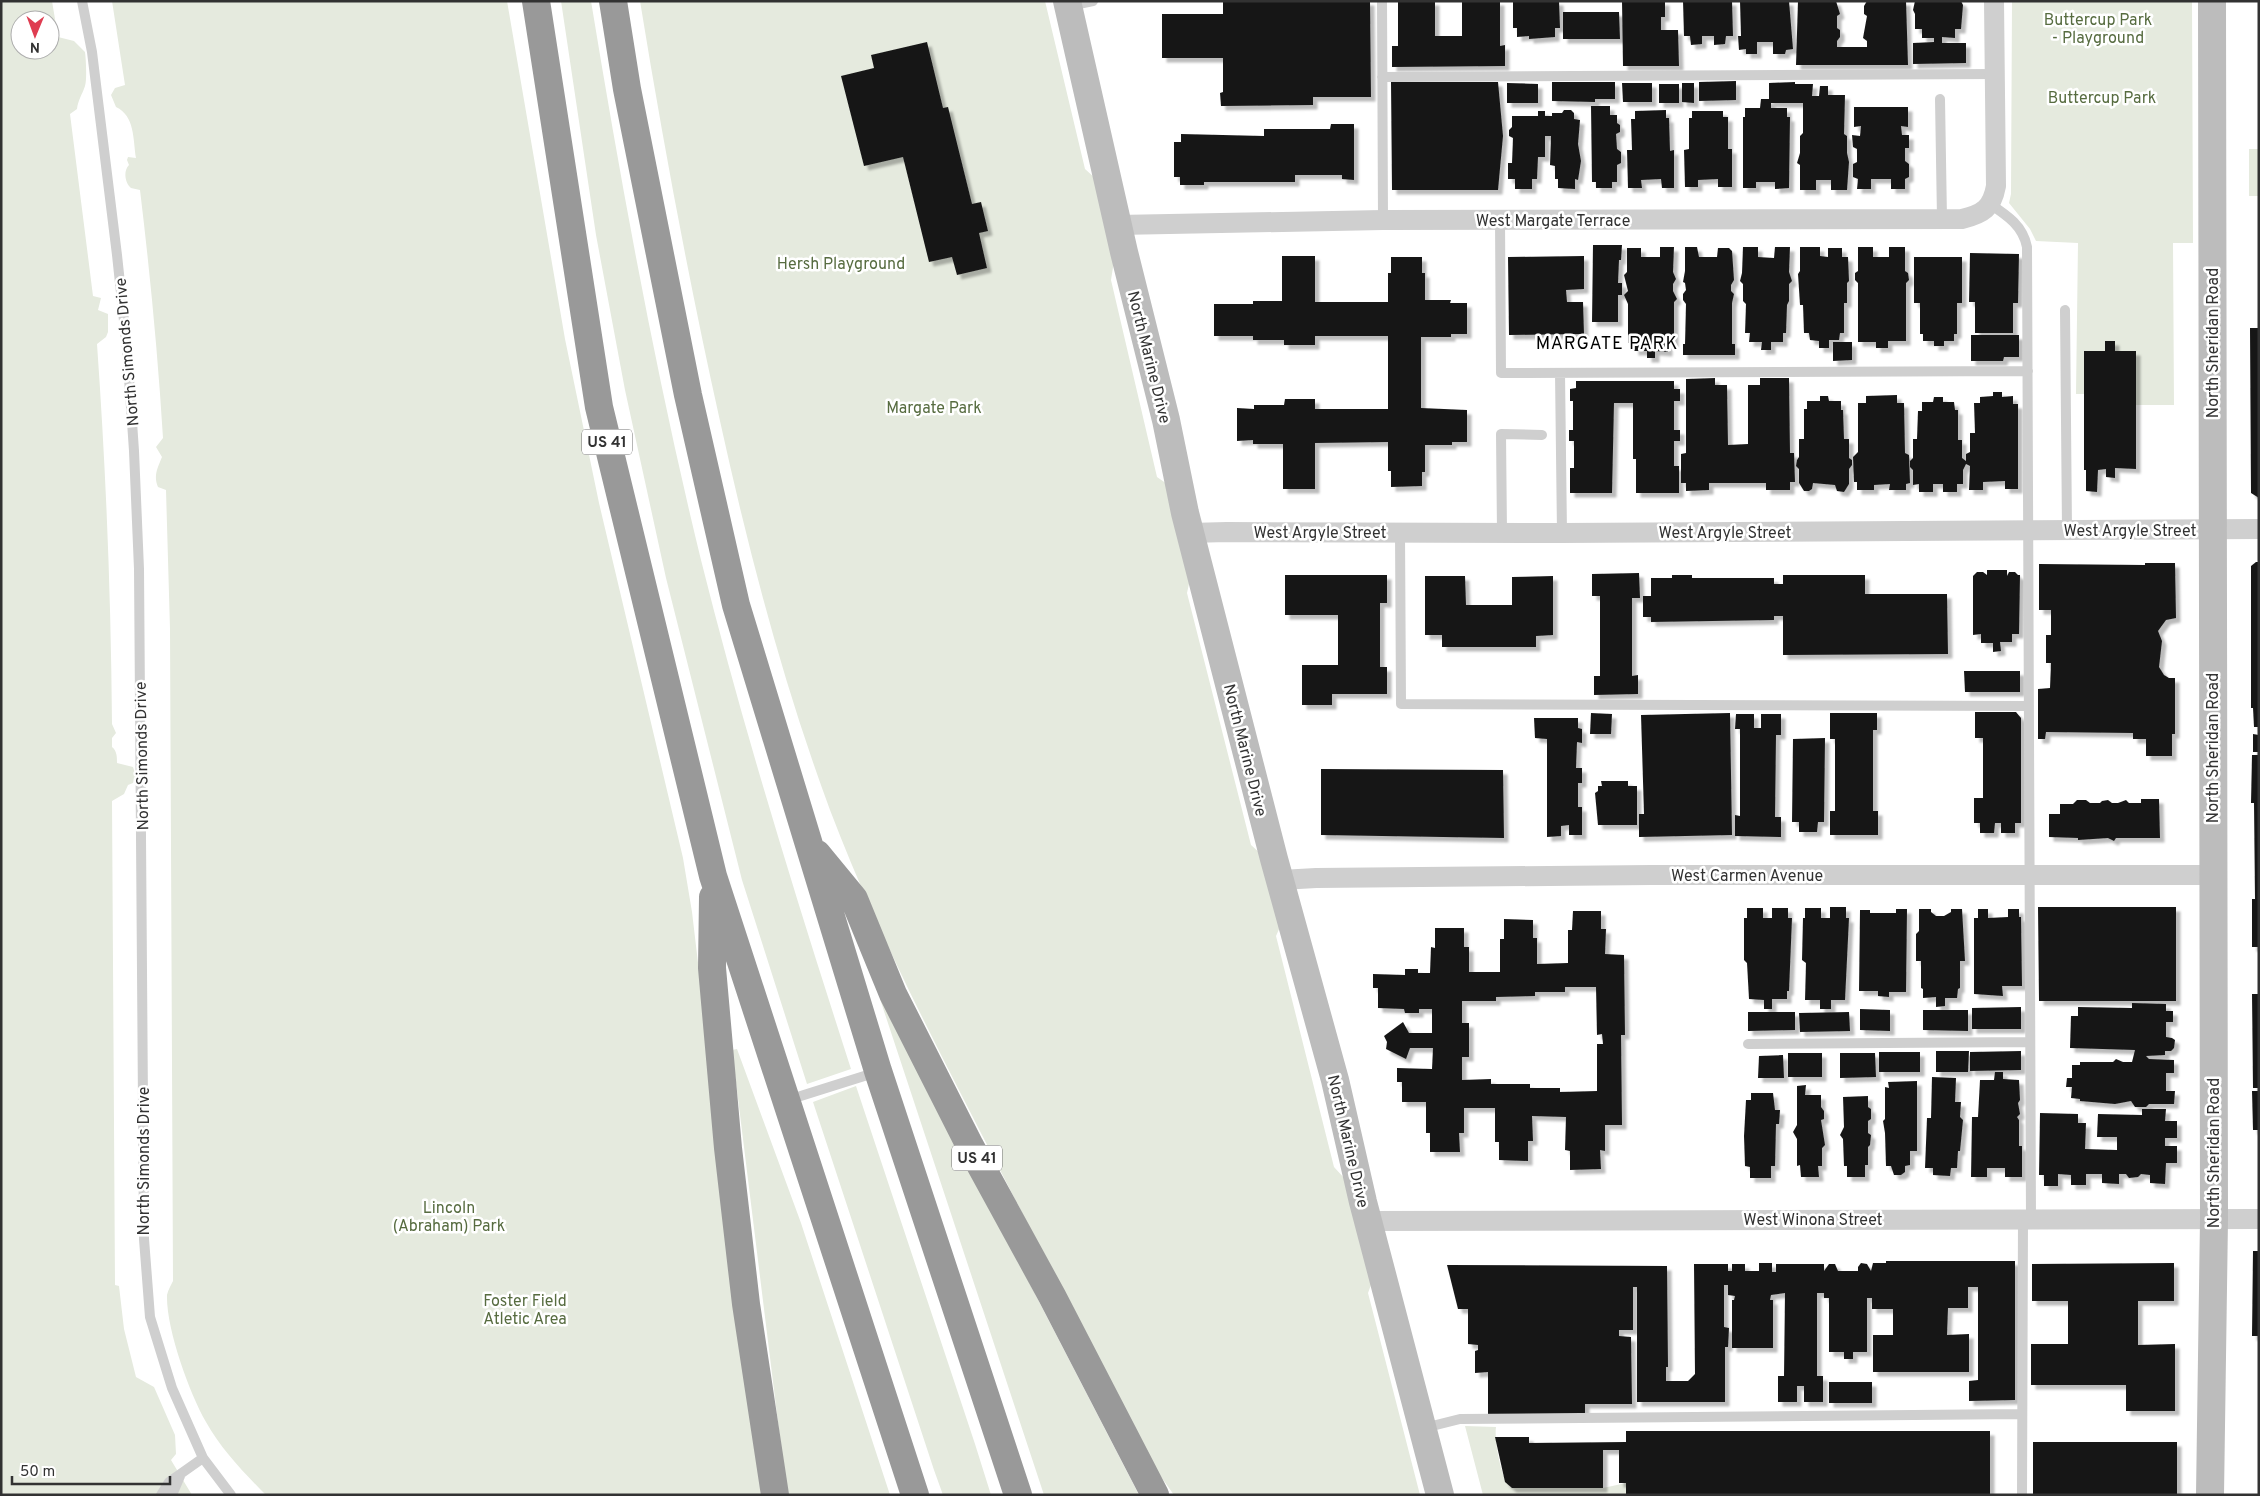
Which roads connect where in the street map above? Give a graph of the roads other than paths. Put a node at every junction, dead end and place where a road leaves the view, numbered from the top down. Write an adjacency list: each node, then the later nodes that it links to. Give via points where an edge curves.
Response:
1 (82, 1): 44 (lane, North Simonds Drive, via 92,52 117,255 134,451 139,569 147,1294 156,1338 172,1388)
2 (536, 1): 32 (highway, US 41, via 599,407)
3 (613, 1): 29 (highway, US 41, via 627,89 688,395 734,596)
4 (1382, 1): 9 (lane)
5 (1994, 1): 8 (street)
6 (2212, 1): 20 (street, North Sheridan Road)
7 (1076, 3): 15 (street, North Marine Drive)
8 (1995, 74): 9 (lane); 11 (street, via 1996,186 1994,199)
9 (1382, 76): 13 (lane)
10 (1940, 98): 12 (lane)
11 (1988, 207): 12 (street, West Margate Terrace, via 1975,216); 17 (lane, via 2009,216 2025,235)
12 (1942, 219): 14 (street, West Margate Terrace)
13 (1382, 220): 14 (street, West Margate Terrace); 15 (street, West Margate Terrace)
14 (1500, 220): 18 (lane, via 1501,373)
15 (1118, 225): 26 (street, North Marine Drive)
16 (2065, 310): 23 (lane)
17 (2028, 371): 18 (lane); 22 (lane)
18 (1560, 373): 25 (lane)
19 (1542, 435): 24 (lane, via 1501,434)
20 (2212, 529): 21 (street, West Argyle Street); 23 (street, West Argyle Street); 31 (street, North Sheridan Road)
21 (2259, 529)
22 (2028, 530): 23 (street, West Argyle Street); 25 (street, West Argyle Street); 28 (lane)
23 (2067, 530)
24 (1502, 532): 25 (street, West Argyle Street); 27 (street, West Argyle Street)
25 (1562, 532)
26 (1190, 533): 27 (street, West Argyle Street); 33 (street, North Marine Drive)
27 (1400, 533): 28 (lane, via 1401,704)
28 (2029, 706): 30 (lane)
29 (808, 843): 36 (highway); 46 (highway, US 41, via 854,899 893,994 970,1146)
30 (2030, 875): 31 (street, West Carmen Avenue); 33 (street, West Carmen Avenue, via 1651,875); 34 (lane)
31 (2213, 875): 39 (street, North Sheridan Road)
32 (713, 876): 37 (highway); 50 (highway, US 41, via 712,968 728,1148 746,1304)
33 (1280, 880): 41 (street, North Marine Drive, via 1335,1080)
34 (2030, 1042): 35 (lane); 38 (lane)
35 (1748, 1044)
36 (878, 1071): 37 (lane); 52 (highway)
37 (786, 1100): 51 (highway)
38 (2027, 1219): 39 (street, West Winona Street); 41 (street, West Winona Street); 42 (lane)
39 (2214, 1219): 40 (street, West Winona Street); 55 (street, North Sheridan Road)
40 (2259, 1219)
41 (1368, 1221): 43 (street, North Marine Drive)
42 (2022, 1414): 43 (lane, via 1460,1419); 54 (lane)
43 (1423, 1428): 53 (street, North Marine Drive)
44 (203, 1458): 45 (lane); 49 (lane, North Simonds Drive)
45 (180, 1476): 47 (lane, via 169,1482); 48 (lane)
46 (1154, 1488)
47 (162, 1495)
48 (172, 1495)
49 (231, 1495)
50 (775, 1495)
51 (915, 1495)
52 (1018, 1495)
53 (1440, 1495)
54 (2022, 1495)
55 (2210, 1495)

